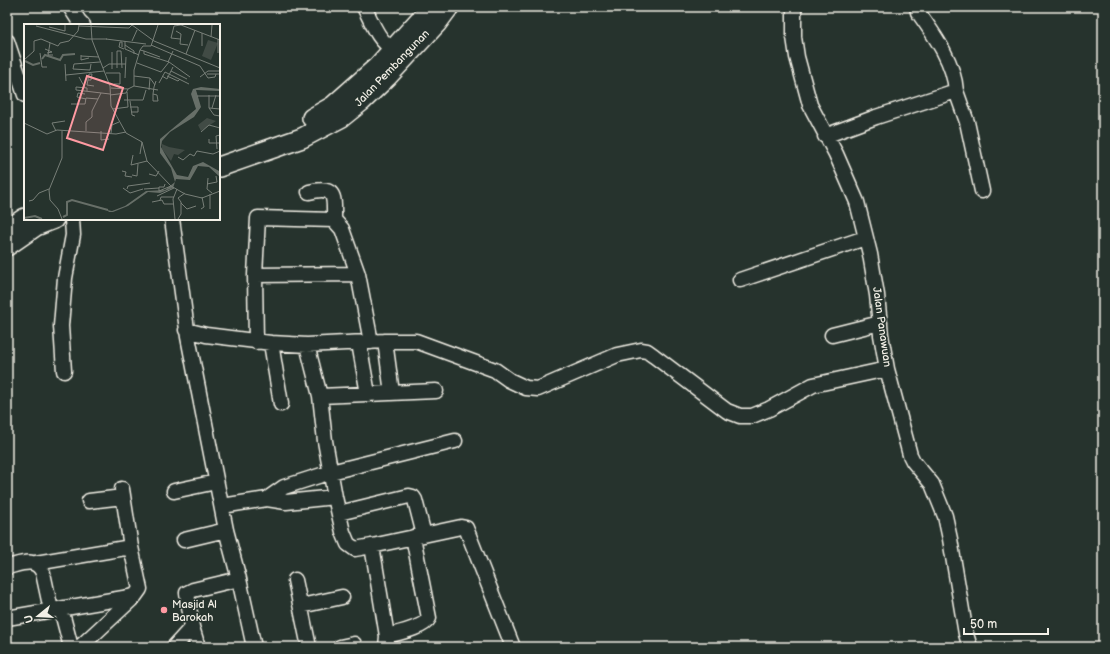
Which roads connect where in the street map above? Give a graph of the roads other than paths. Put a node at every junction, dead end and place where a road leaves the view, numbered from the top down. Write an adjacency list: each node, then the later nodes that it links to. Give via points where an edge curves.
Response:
1 (70, 7): 7 (street)
2 (364, 7): 9 (street, via 379,35 386,45)
3 (431, 7): 9 (main road, Jalan Pembangunan)
4 (449, 7): 10 (main road, Jalan Pembangunan, via 437,23)
5 (794, 7): 13 (street, Jalan Panawuan, via 797,57 810,105)
6 (917, 7): 11 (street, via 936,37 955,77)
7 (82, 24)
8 (7, 41): 12 (street)
9 (393, 49): 10 (main road, Jalan Pembangunan)
10 (379, 74): 14 (main road, Jalan Pembangunan, via 334,106 304,123); 15 (main road, Jalan Pembangunan, via 362,101 342,117 302,138)
11 (956, 91): 13 (street); 16 (street, via 967,122)
12 (24, 92)
13 (825, 136): 24 (street, Jalan Panawuan, via 857,202)
14 (220, 154)
15 (220, 167)
16 (982, 191)
17 (309, 192): 22 (street, via 318,189 331,193 334,198)
18 (24, 219): 23 (main road)
19 (51, 220): 25 (main road, via 36,226)
20 (72, 220): 38 (street, via 73,235 65,278 61,326)
21 (172, 220): 30 (street)
22 (334, 220): 26 (street, via 342,228); 27 (street, via 258,218)
23 (7, 230)
24 (865, 238): 28 (street); 29 (street, Jalan Panawuan, via 870,254)
25 (7, 246)
26 (358, 274): 27 (street); 34 (street)
27 (255, 275): 33 (street)
28 (740, 280)
29 (880, 323): 31 (street); 37 (street, Jalan Panawuan)
30 (186, 330): 33 (street); 46 (street)
31 (832, 335)
32 (385, 340): 34 (street); 37 (street, via 416,342 495,370 526,388 538,389 617,355 646,351 727,411 745,417 769,409 812,385); 40 (street)
33 (256, 342): 35 (street)
34 (365, 342): 36 (street); 41 (street)
35 (271, 343): 36 (street); 43 (street)
36 (307, 345): 42 (street)
37 (887, 369): 78 (street, Jalan Panawuan, via 910,455 932,484 945,516)
38 (64, 371)
39 (436, 391): 40 (street)
40 (392, 393): 41 (street)
41 (368, 394): 42 (street)
42 (320, 396): 45 (street)
43 (281, 404)
44 (455, 441): 45 (street)
45 (331, 472): 48 (street); 49 (street, via 284,487)
46 (216, 482): 47 (street); 51 (street)
47 (174, 491)
48 (335, 497): 49 (street, via 286,502); 52 (street)
49 (268, 498): 51 (street)
50 (89, 501): 57 (street, via 122,493)
51 (222, 506): 53 (street)
52 (339, 512): 54 (street, via 413,497); 56 (street, via 348,544 355,549)
53 (226, 530): 55 (street); 60 (street)
54 (419, 536): 56 (street); 68 (street, via 429,618 421,626); 77 (street, via 466,528)
55 (184, 540)
56 (372, 546): 68 (street)
57 (131, 547): 58 (street); 62 (street, via 140,589)
58 (36, 563): 59 (street); 65 (street, via 41,567)
59 (7, 567)
60 (239, 579): 67 (street, via 189,592 187,595); 74 (street)
61 (295, 580): 64 (street)
62 (135, 596): 65 (street); 71 (street)
63 (342, 597): 64 (street)
64 (301, 606): 75 (street)
65 (56, 609): 66 (street); 70 (street)
66 (7, 618)
67 (192, 627): 72 (street); 73 (street)
68 (387, 642)
69 (354, 644): 76 (street)
70 (71, 647)
71 (80, 647)
72 (174, 647)
73 (198, 647)
74 (254, 647)
75 (309, 647)
76 (340, 647)
77 (513, 647)
78 (970, 647)

